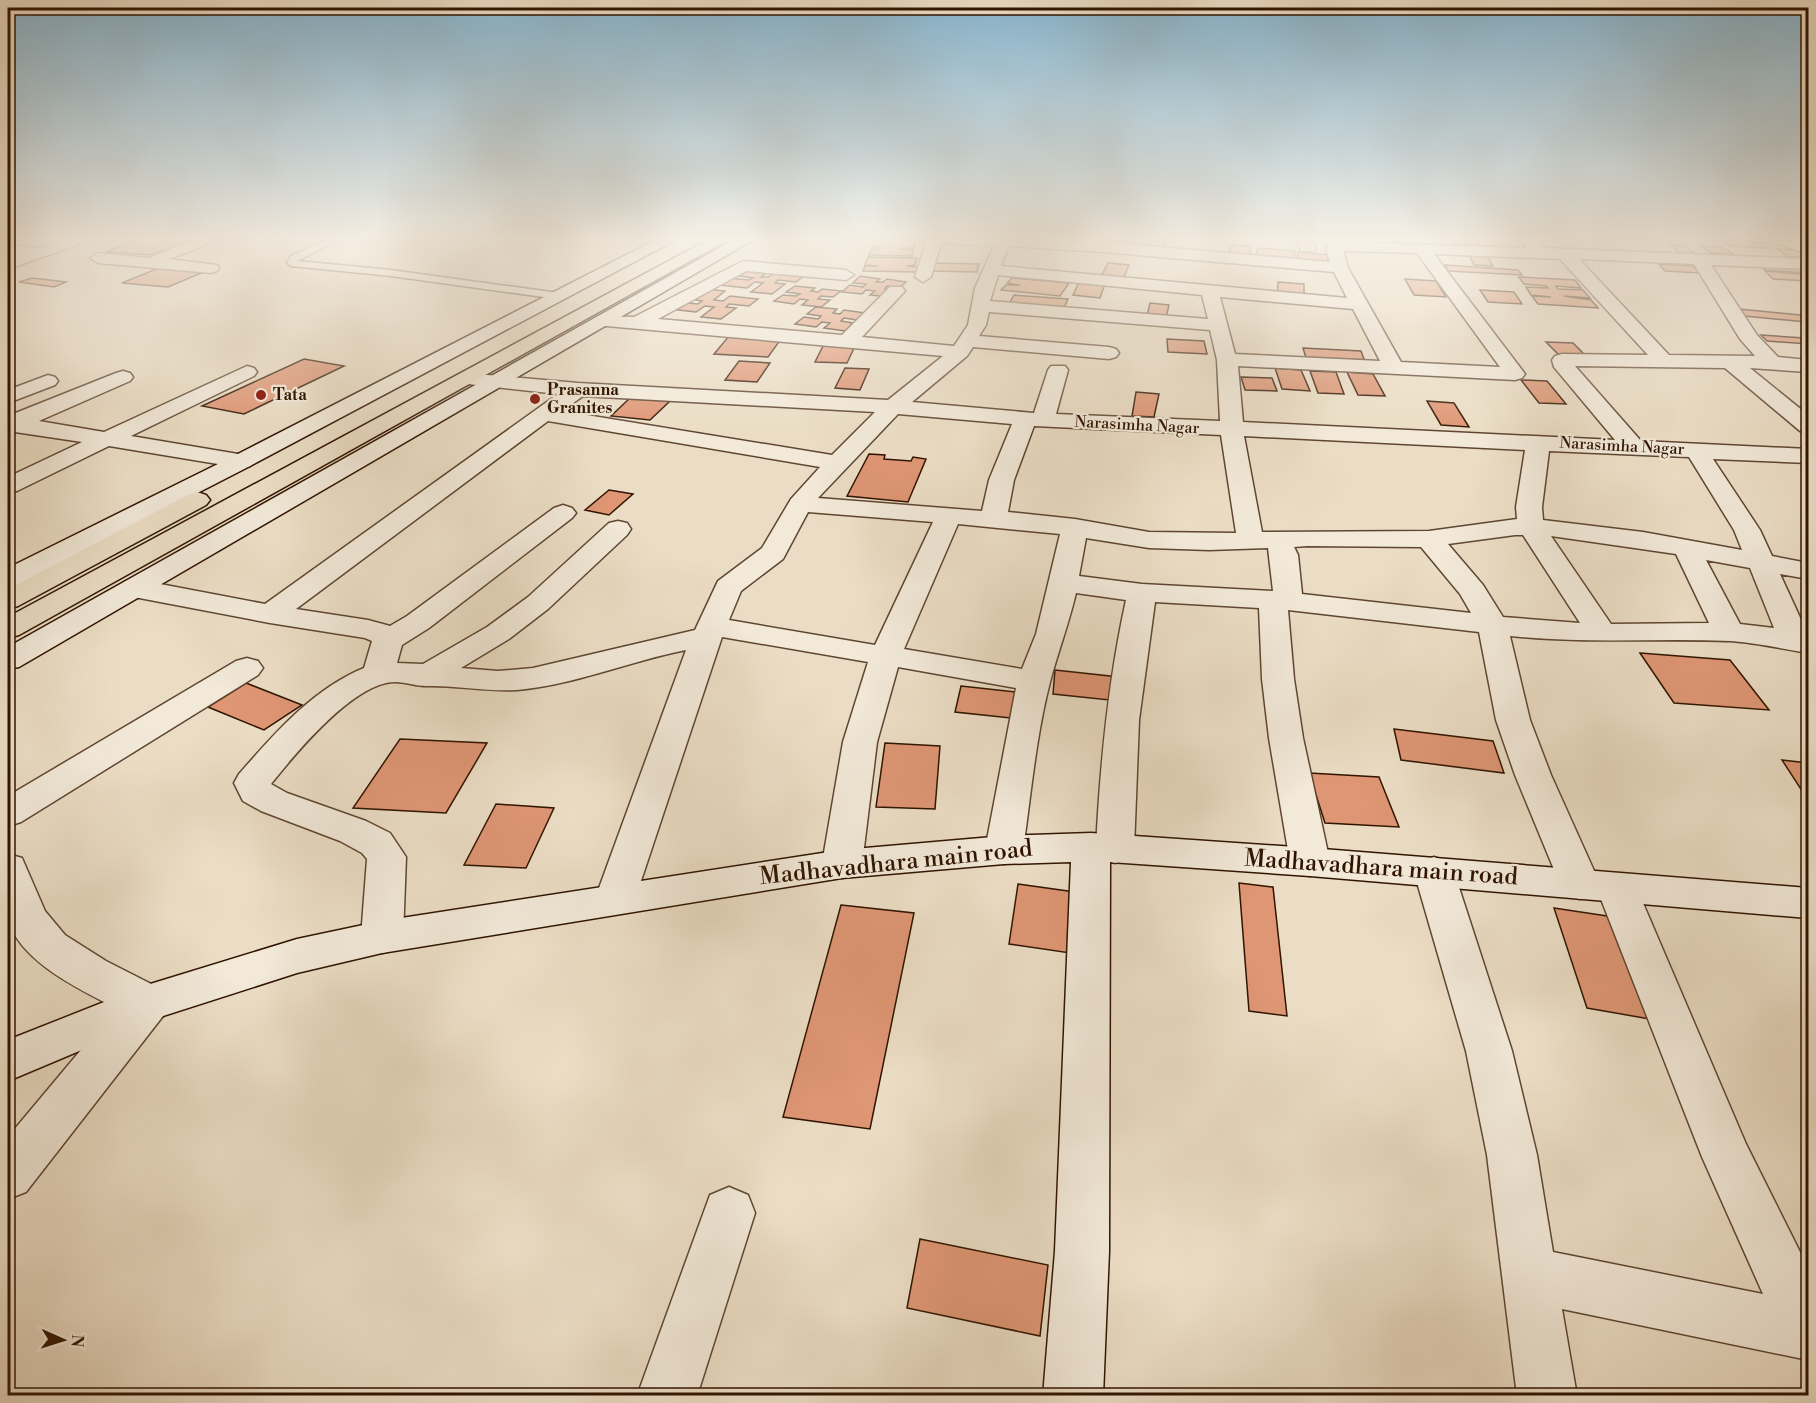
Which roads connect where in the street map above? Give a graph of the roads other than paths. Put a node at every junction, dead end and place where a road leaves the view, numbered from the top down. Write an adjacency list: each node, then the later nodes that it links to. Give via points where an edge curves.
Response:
1 (546, 302): 48 (street)
2 (573, 302): 67 (main road)
3 (606, 302): 32 (main road)
4 (636, 302): 16 (street)
5 (676, 302): 15 (street)
6 (885, 302): 18 (street)
7 (982, 302): 14 (street)
8 (1213, 302): 17 (street)
9 (1341, 302): 13 (street)
10 (1462, 302): 29 (street)
11 (1609, 302): 22 (street)
12 (1727, 302): 23 (street)
13 (1358, 304): 26 (street)
14 (981, 306): 17 (street); 19 (street, via 977,325)
15 (645, 319): 16 (street); 18 (street)
16 (606, 320): 34 (street)
17 (1218, 325): 21 (street)
18 (850, 337): 19 (street)
19 (963, 346): 20 (street); 37 (street)
20 (1109, 353)
21 (1227, 360): 26 (street); 42 (street)
22 (1665, 362): 24 (street); 31 (street, via 1562,360)
23 (1772, 362): 24 (street); 25 (street)
24 (1732, 363): 39 (street)
25 (1809, 366)
26 (1394, 368): 29 (street)
27 (1058, 370): 40 (street)
28 (247, 372): 43 (street)
29 (1515, 374): 31 (street)
30 (123, 377): 41 (street)
31 (1574, 377): 45 (street)
32 (466, 379): 34 (street, Narasimha Nagar); 71 (main road)
33 (48, 381): 36 (street)
34 (495, 382): 35 (street, Narasimha Nagar); 65 (street)
35 (578, 388): 37 (street, Narasimha Nagar); 38 (street)
36 (8, 397)
37 (893, 407): 40 (street, Narasimha Nagar); 49 (street)
38 (543, 414): 49 (street); 69 (street)
39 (1804, 417)
40 (1035, 420): 42 (street, Narasimha Nagar); 54 (street, via 1007,462 996,494)
41 (9, 425): 43 (street)
42 (1232, 431): 44 (street, Narasimha Nagar); 59 (street)
43 (107, 439): 48 (street); 50 (street)
44 (1538, 443): 45 (street, Narasimha Nagar); 56 (street, via 1529,507)
45 (1633, 446): 46 (street, Narasimha Nagar)
46 (1696, 450): 47 (street, Narasimha Nagar); 61 (street, via 1747,530)
47 (1809, 456)
48 (242, 461): 63 (street)
49 (837, 463): 51 (street)
50 (8, 486)
51 (800, 504): 53 (street); 72 (street, via 773,553 728,587)
52 (563, 513): 75 (street, via 418,622)
53 (949, 515): 54 (street); 77 (street)
54 (994, 519): 55 (street)
55 (1075, 527): 59 (street, via 1149,540); 64 (street)
56 (1532, 528): 58 (street); 60 (street); 74 (street)
57 (618, 529): 81 (street, via 538,603 498,633)
58 (1429, 538): 59 (street); 70 (street, via 1473,591)
59 (1264, 539): 68 (street, via 1284,555)
60 (1686, 548): 61 (street); 73 (street)
61 (1762, 563): 62 (street); 76 (street)
62 (1809, 571)
63 (8, 579)
64 (1064, 583): 66 (street); 82 (street)
65 (134, 588): 69 (street); 78 (street)
66 (1142, 593): 68 (street); 84 (street, via 1129,651)
67 (8, 600)
68 (1280, 601): 70 (street); 86 (street, via 1286,738)
69 (270, 614): 75 (street, via 368,629 382,633)
70 (1492, 624): 74 (street); 90 (street, via 1513,720 1533,775)
71 (8, 629)
72 (710, 631): 77 (street); 81 (street, via 533,678 461,680); 91 (street)
73 (1729, 632): 74 (street); 76 (street)
74 (1602, 633)
75 (388, 640): 80 (street)
76 (1802, 643)
77 (886, 655): 82 (street); 87 (street, via 860,742)
78 (8, 660)
79 (247, 668): 83 (street)
80 (378, 673): 81 (street); 93 (street, via 361,680 310,718 252,783 256,792 274,802 376,843 387,857)
81 (426, 676)
82 (1034, 681): 85 (street)
83 (8, 813)
84 (1103, 848): 85 (street, Madhavadhara main road); 86 (street, Madhavadhara main road); 102 (street)
85 (1004, 850): 87 (street, Madhavadhara main road)
86 (1310, 862): 89 (street, Madhavadhara main road)
87 (842, 864): 91 (street, Madhavadhara main road)
88 (8, 868): 94 (street, via 26,914 41,939 64,957)
89 (1434, 872): 90 (street, Madhavadhara main road); 98 (street, via 1489,1052 1512,1155)
90 (1599, 886): 92 (street, Madhavadhara main road); 99 (street)
91 (615, 899): 93 (street, Madhavadhara main road)
92 (1809, 903)
93 (382, 937): 94 (street, Madhavadhara main road, via 297,956)
94 (147, 1003): 95 (street, Madhavadhara main road); 96 (street)
95 (8, 1061)
96 (8, 1176)
97 (729, 1213): 101 (street)
98 (1529, 1275): 100 (street); 103 (street)
99 (1809, 1326)
100 (1809, 1332)
101 (668, 1395)
102 (1073, 1395)
103 (1547, 1395)

